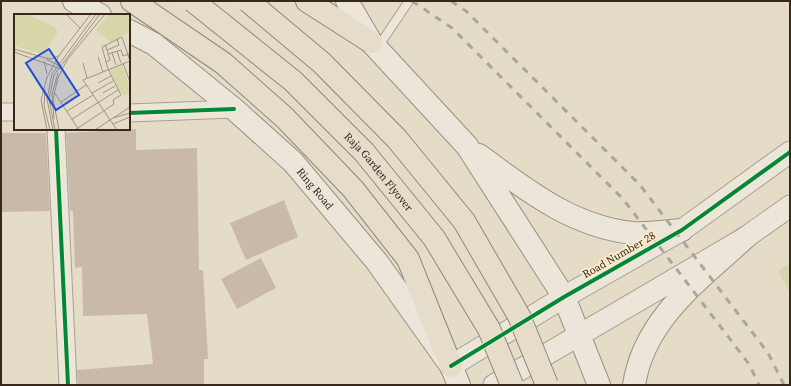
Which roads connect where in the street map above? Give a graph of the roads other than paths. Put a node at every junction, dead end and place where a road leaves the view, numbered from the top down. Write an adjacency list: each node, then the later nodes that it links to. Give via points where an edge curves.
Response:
1 (74, 1): 8 (main road)
2 (132, 1): 23 (main road, via 223,62 285,118 353,189 408,260)
3 (193, 1): 26 (main road, Raja Garden Flyover, bridge, via 293,80 364,152 434,238 489,329)
4 (248, 1): 27 (main road, bridge, via 322,63 397,139 464,221 519,316)
5 (307, 1): 10 (main road)
6 (347, 1): 10 (main road)
7 (409, 1): 10 (lane)
8 (98, 14)
9 (130, 32): 11 (main road, Ring Road, via 154,44)
10 (374, 46): 16 (main road)
11 (234, 109): 14 (street); 23 (main road, Ring Road, via 294,162 377,262)
12 (1, 112): 13 (street)
13 (14, 112)
14 (130, 113)
15 (56, 130): 24 (street)
16 (467, 146): 19 (main road, via 538,197 577,218 604,228 634,233); 21 (main road)
17 (790, 152): 19 (street, Road Number 28)
18 (790, 206): 20 (street)
19 (682, 230): 21 (street, Road Number 28)
20 (745, 238): 22 (street); 29 (main road, via 666,312 642,353)
21 (564, 297): 22 (main road); 23 (street, Road Number 28)
22 (578, 336): 25 (street); 28 (main road)
23 (455, 376)
24 (68, 385)
25 (494, 385)
26 (512, 385)
27 (547, 385)
28 (599, 385)
29 (634, 385)

